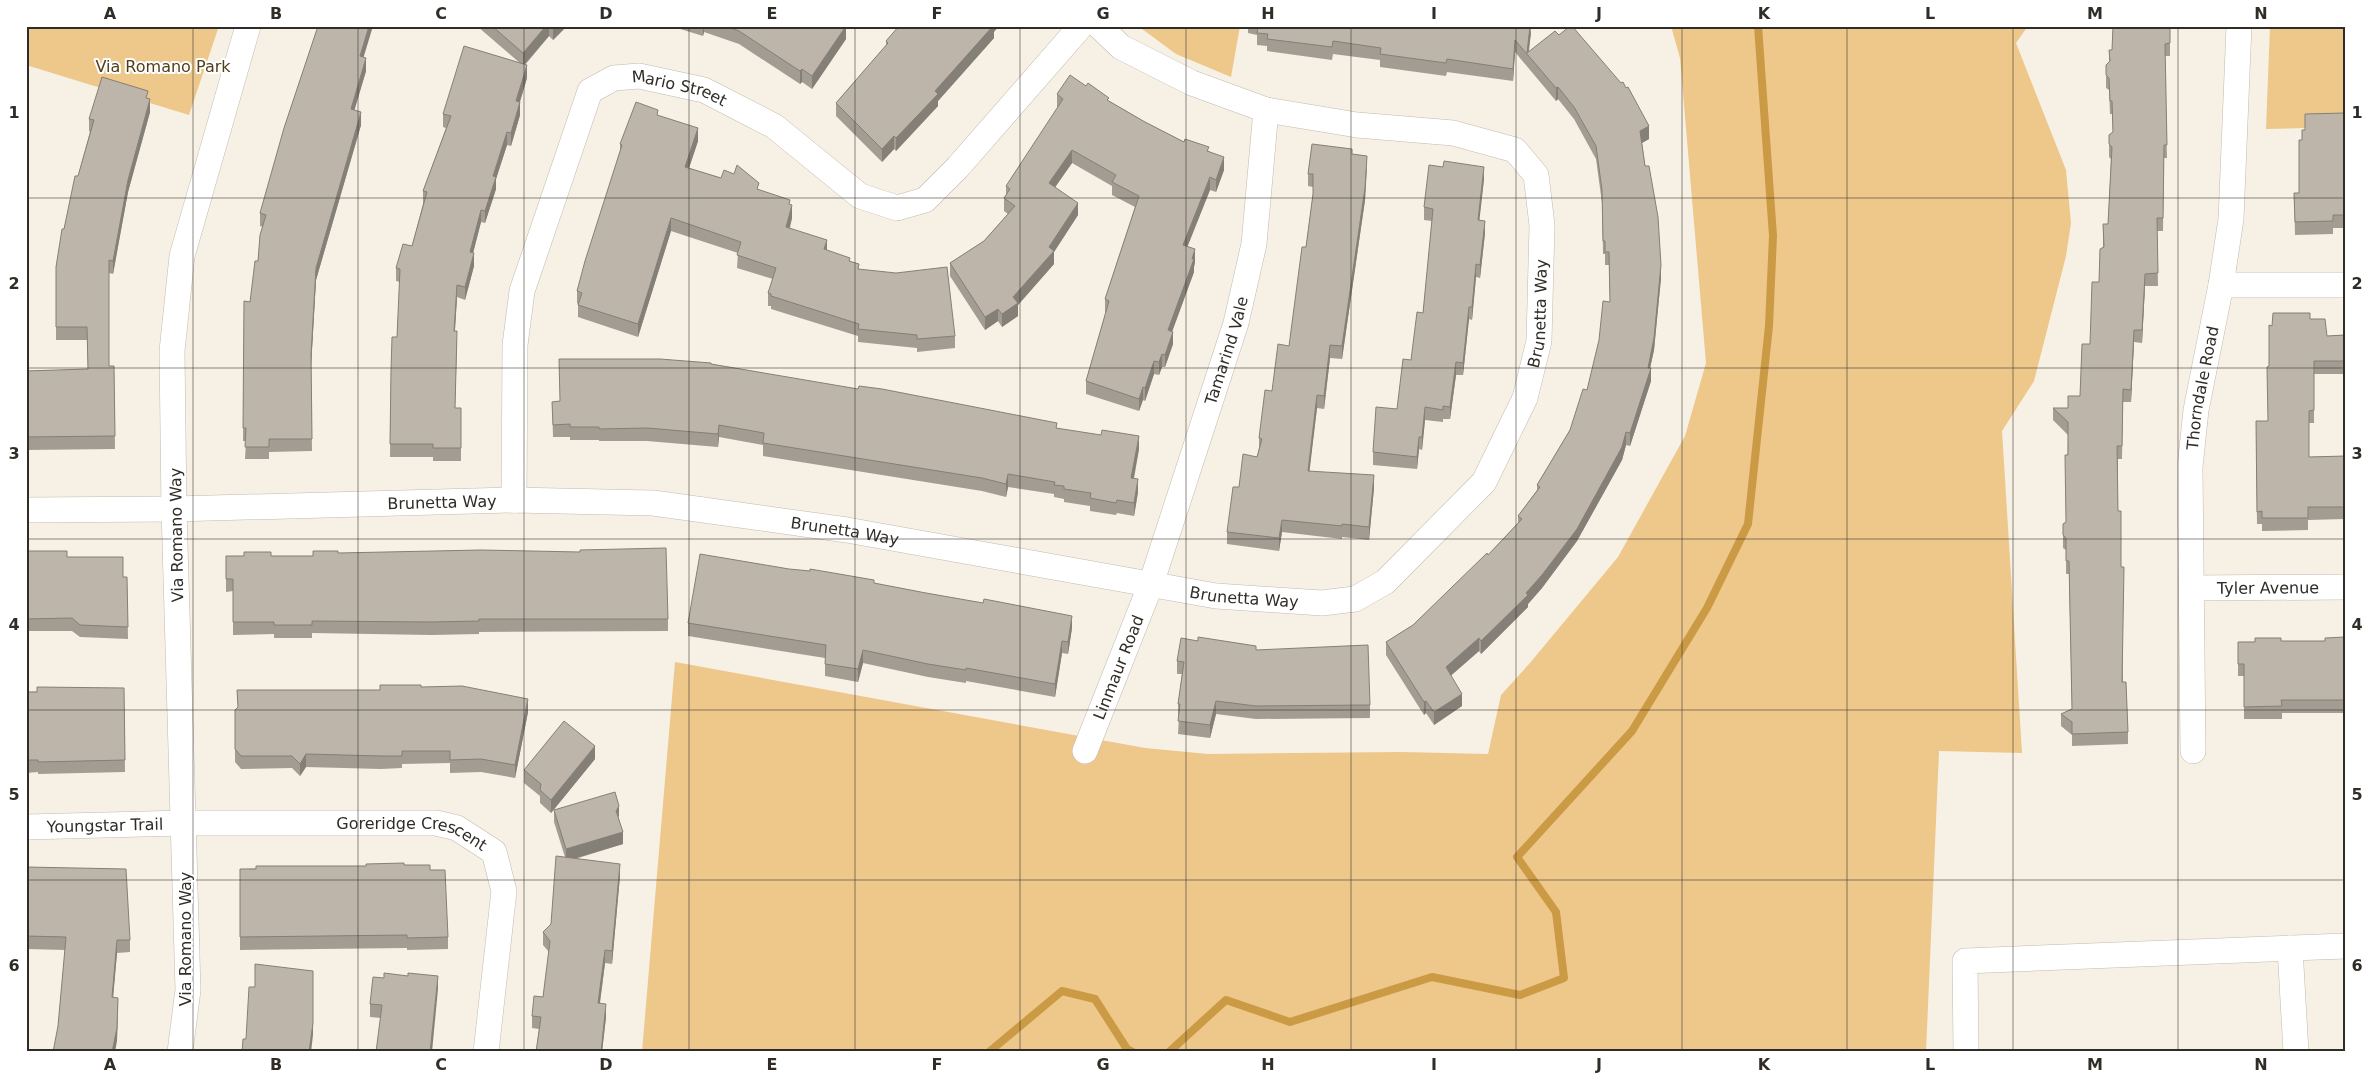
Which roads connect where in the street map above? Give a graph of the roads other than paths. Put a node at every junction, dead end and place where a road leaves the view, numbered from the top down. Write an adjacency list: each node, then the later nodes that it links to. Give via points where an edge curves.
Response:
1 (248, 26): 9 (street, Via Romano Way, via 182,256 172,352)
2 (1081, 26): 8 (street, Mario Street, via 958,167 924,200 896,208 860,196 774,126 704,90 639,76 614,78 590,91 522,291 515,345)
3 (1099, 26): 5 (street, Brunetta Way, via 1121,47 1192,83)
4 (2239, 26): 7 (street, Thorndale Road, via 2231,219)
5 (1266, 110): 11 (street, Tamarind Vale, via 1254,244 1236,323); 11 (street, Brunetta Way, via 1356,125 1453,133 1515,150 1536,176 1542,225 1539,341 1525,398 1484,482 1385,582 1355,599 1322,603 1216,596)
6 (2345, 284): 7 (street)
7 (2221, 285): 13 (street, Thorndale Road, via 2196,410 2191,458)
8 (514, 500): 9 (street, Brunetta Way); 11 (street, Brunetta Way, via 663,504 847,530)
9 (174, 509): 10 (street, Brunetta Way); 16 (street, Via Romano Way)
10 (26, 510)
11 (1151, 584): 14 (street, Linmaur Road)
12 (2345, 587): 13 (street, Tyler Avenue)
13 (2192, 588): 15 (street, Thorndale Road)
14 (1085, 751)
15 (2193, 751)
16 (184, 823): 17 (street, Youngstar Trail); 20 (street, Via Romano Way, via 188,990); 21 (street, Goreridge Crescent, via 436,823 457,828 494,852 504,891)
17 (26, 827)
18 (2345, 946): 19 (street)
19 (2290, 948): 22 (street, via 1965,961); 23 (street)
20 (180, 1052)
21 (486, 1052)
22 (1966, 1052)
23 (2296, 1052)

